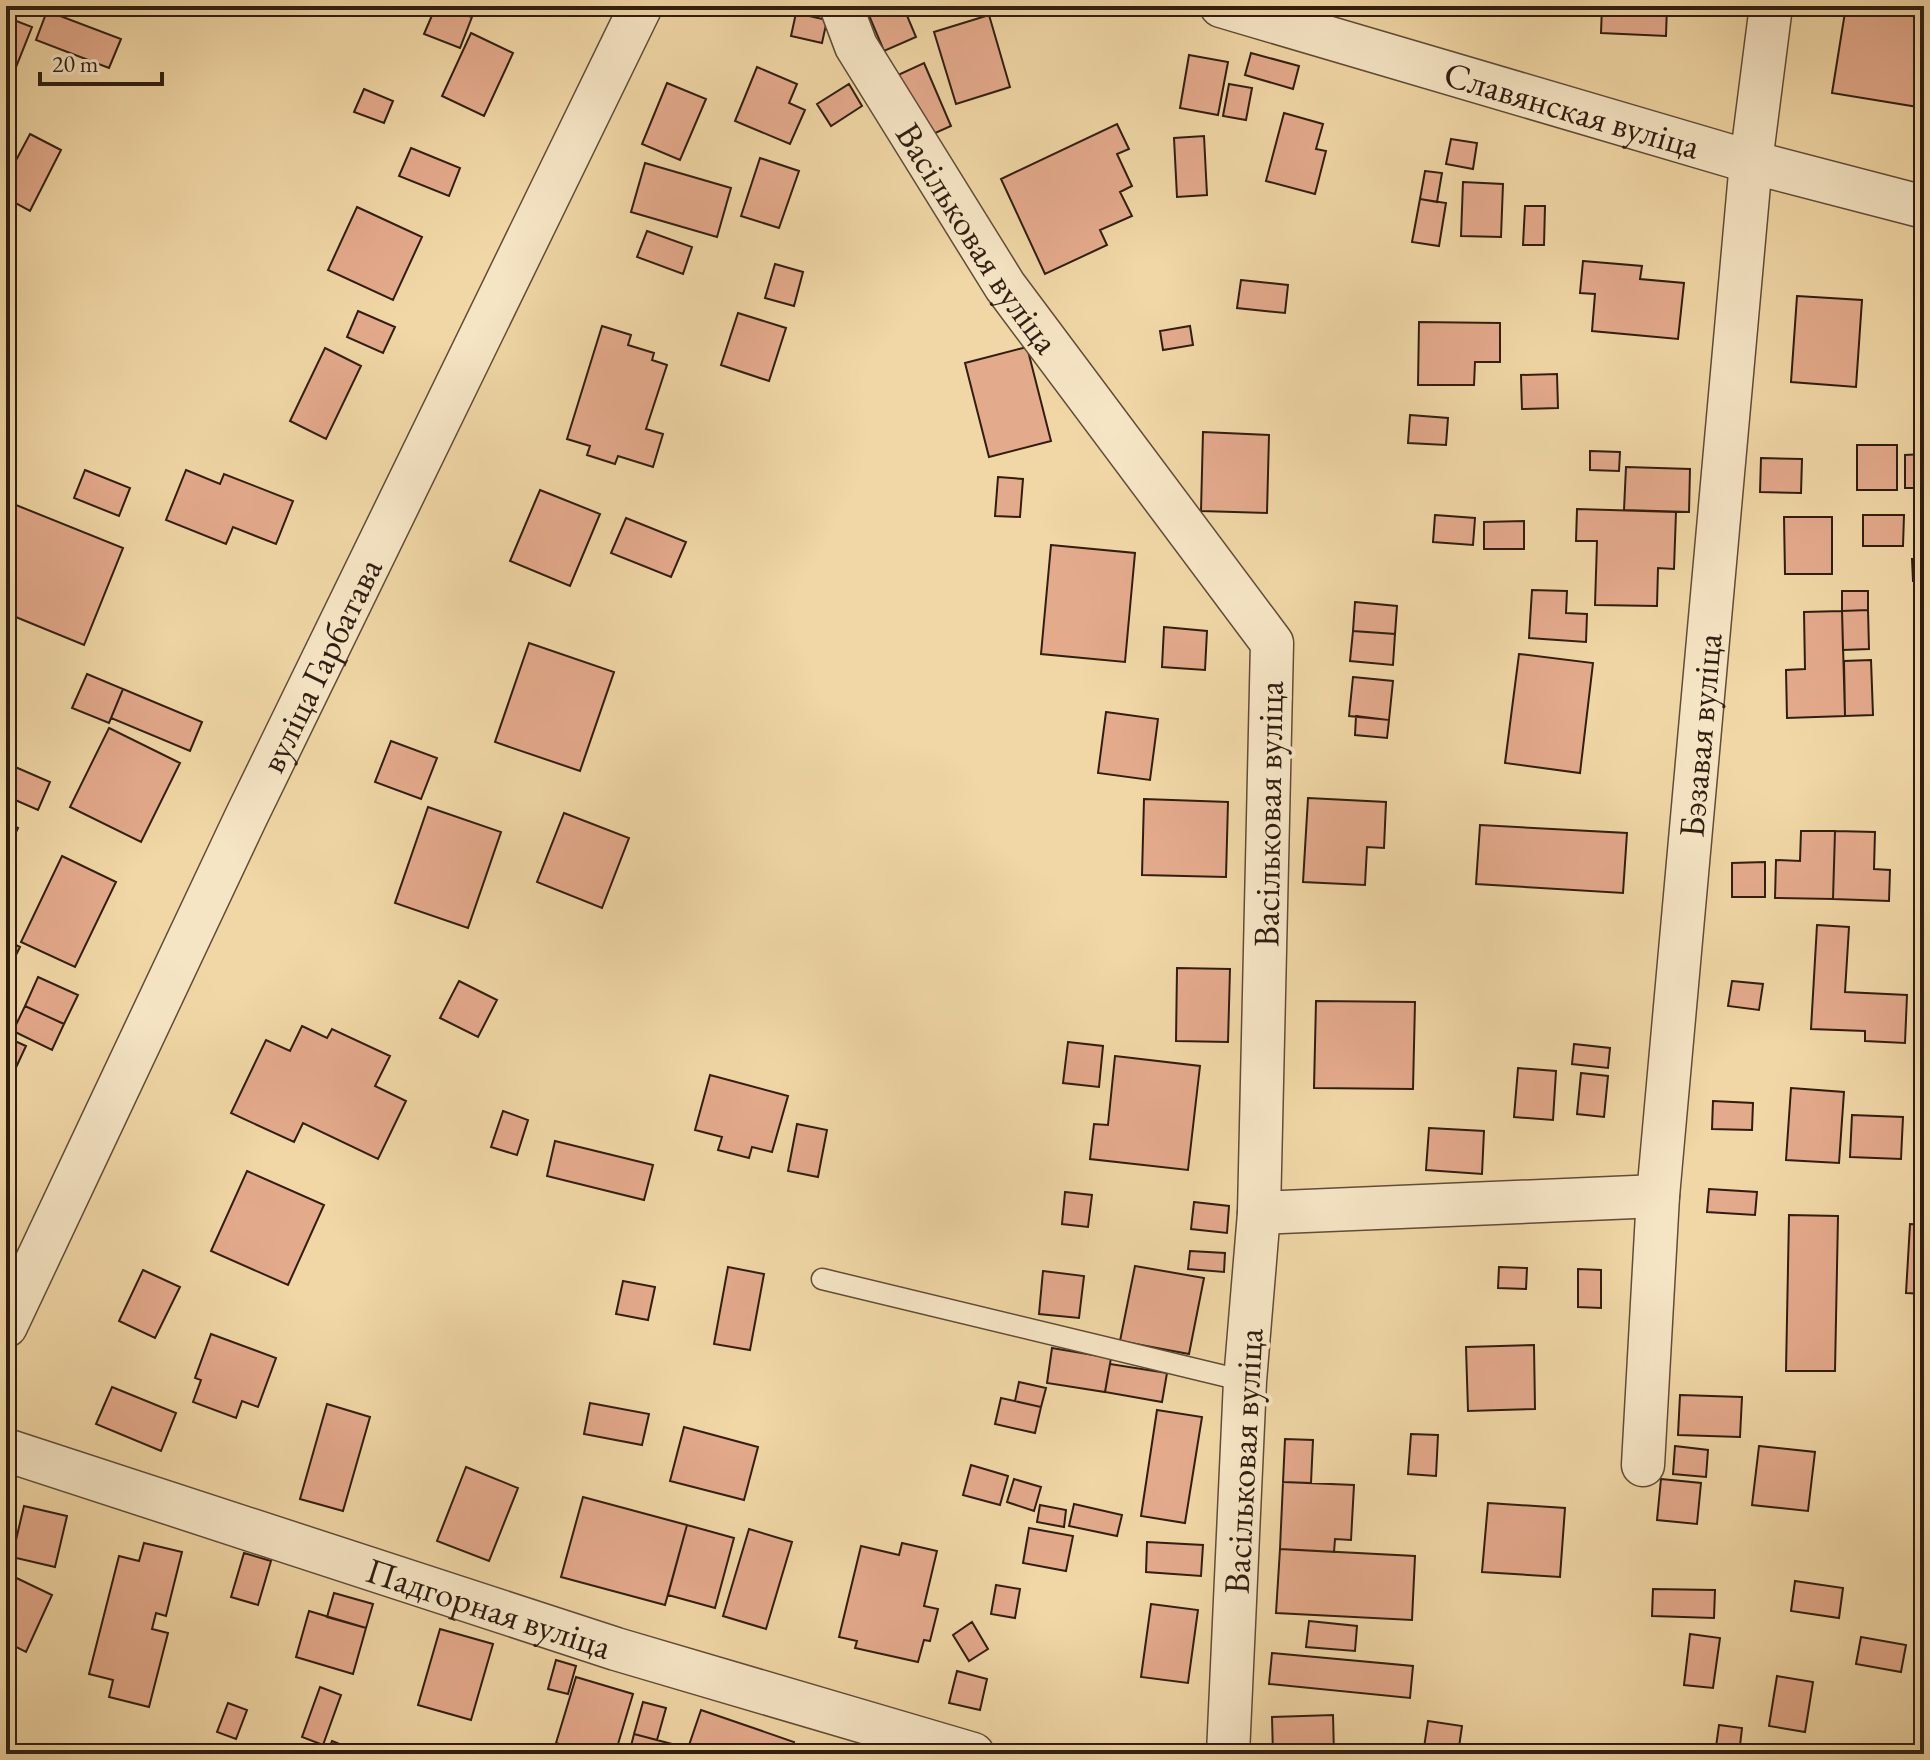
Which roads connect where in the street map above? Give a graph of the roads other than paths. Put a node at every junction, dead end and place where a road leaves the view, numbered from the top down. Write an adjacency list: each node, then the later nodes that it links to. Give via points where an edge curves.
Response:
1 (641, 6): 10 (street, вуліца Гарбатава, via 246,817)
2 (841, 6): 8 (street, Васільковая вуліца, via 856,46 1005,286 1272,643)
3 (1771, 6): 5 (street, Бэзавая вуліца)
4 (1231, 8): 5 (street, Славянская вуліца)
5 (1751, 162): 6 (street, Славянская вуліца); 7 (street, Бэзавая вуліца)
6 (1924, 207)
7 (1658, 1196): 8 (street); 13 (street, Бэзавая вуліца)
8 (1259, 1213): 11 (street, Васільковая вуліца)
9 (822, 1279): 11 (lane)
10 (6, 1326)
11 (1245, 1381): 15 (street, Васільковая вуліца)
12 (6, 1450): 14 (street, Падгорная вуліца, via 616,1649)
13 (1643, 1465)
14 (973, 1754)
15 (1228, 1754)

